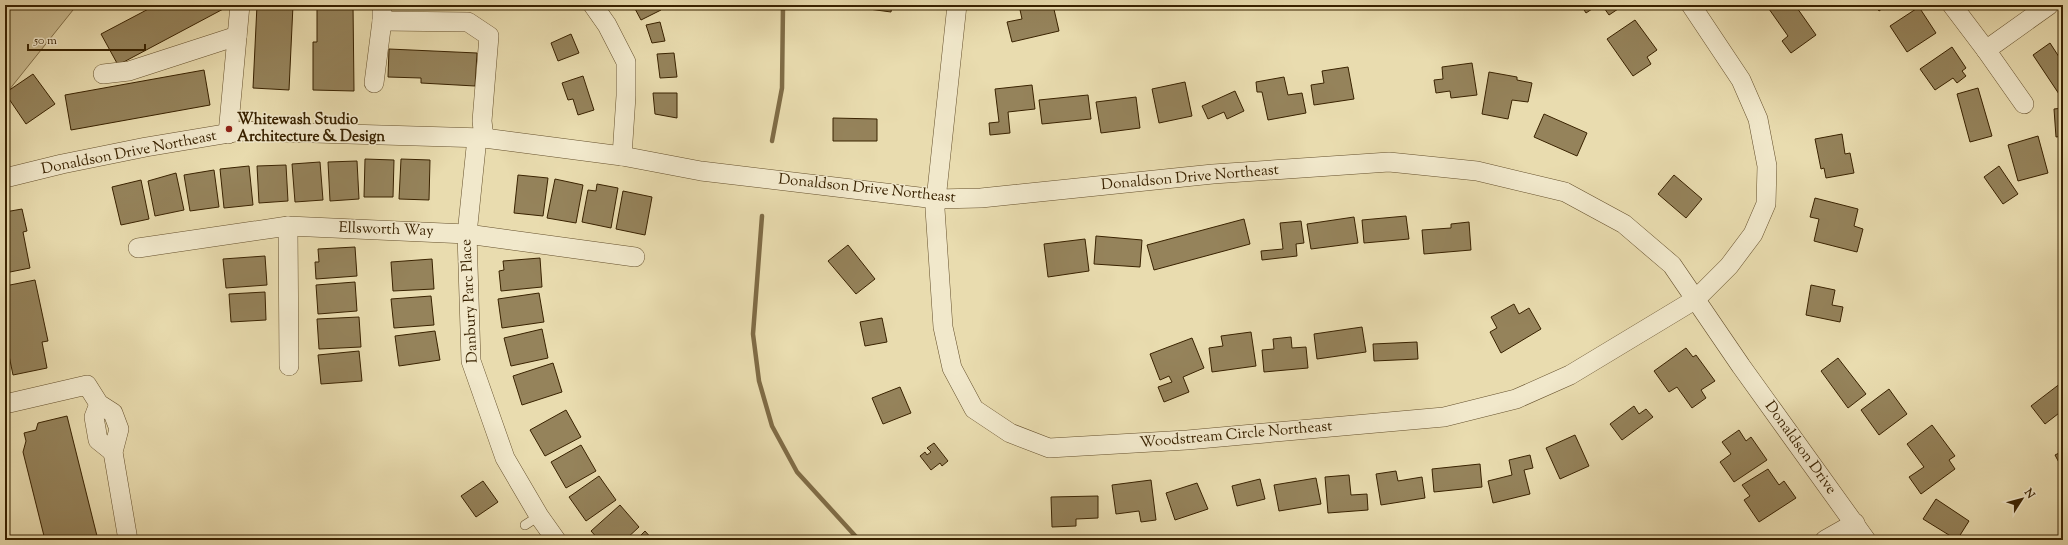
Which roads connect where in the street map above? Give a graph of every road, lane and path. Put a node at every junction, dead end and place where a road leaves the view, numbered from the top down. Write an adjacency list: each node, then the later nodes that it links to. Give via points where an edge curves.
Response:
1 (240, 5): 8 (street)
2 (593, 5): 15 (street, via 607,25 626,62)
3 (957, 5): 17 (street, Woodstream Circle Northeast)
4 (1691, 5): 22 (street, Woodstream Circle Northeast, via 1741,80 1758,119 1767,166 1766,204 1753,234 1728,266)
5 (1952, 5): 9 (street)
6 (2049, 5): 9 (street)
7 (382, 13): 11 (street); 14 (street, Danbury Parc Place, via 468,22 489,36)
8 (237, 36): 10 (street, via 129,71); 13 (street)
9 (1986, 50): 12 (street)
10 (103, 74)
11 (374, 83)
12 (2024, 104)
13 (228, 134): 14 (street, Donaldson Drive Northeast, via 242,131); 16 (street, Donaldson Drive Northeast, via 62,164)
14 (481, 138): 15 (street, Donaldson Drive Northeast); 19 (street, Danbury Parc Place)
15 (622, 156): 17 (street, Donaldson Drive Northeast, via 701,172)
16 (5, 178)
17 (936, 199): 22 (street, Donaldson Drive Northeast, via 981,198 1213,174 1389,162 1477,171 1565,192 1624,224 1672,265); 22 (street, Woodstream Circle Northeast, via 943,327 952,368 974,409 1010,433 1049,448 1188,440 1444,417 1516,399 1570,374)
18 (288, 226): 19 (street, Ellsworth Way); 20 (street, Ellsworth Way); 24 (street)
19 (467, 234): 21 (street, Ellsworth Way); 28 (street, Danbury Parc Place, via 471,361 505,458 532,520)
20 (138, 248)
21 (635, 256)
22 (1696, 299): 23 (street, Donaldson Drive Northeast)
23 (1734, 356): 26 (street, Donaldson Drive)
24 (290, 366)
25 (5, 404): 27 (street, via 88,384 99,404 113,413 119,429 112,452)
26 (1854, 523): 29 (street); 30 (street, Donaldson Drive)
27 (128, 540)
28 (556, 540)
29 (1825, 540)
30 (1866, 540)

